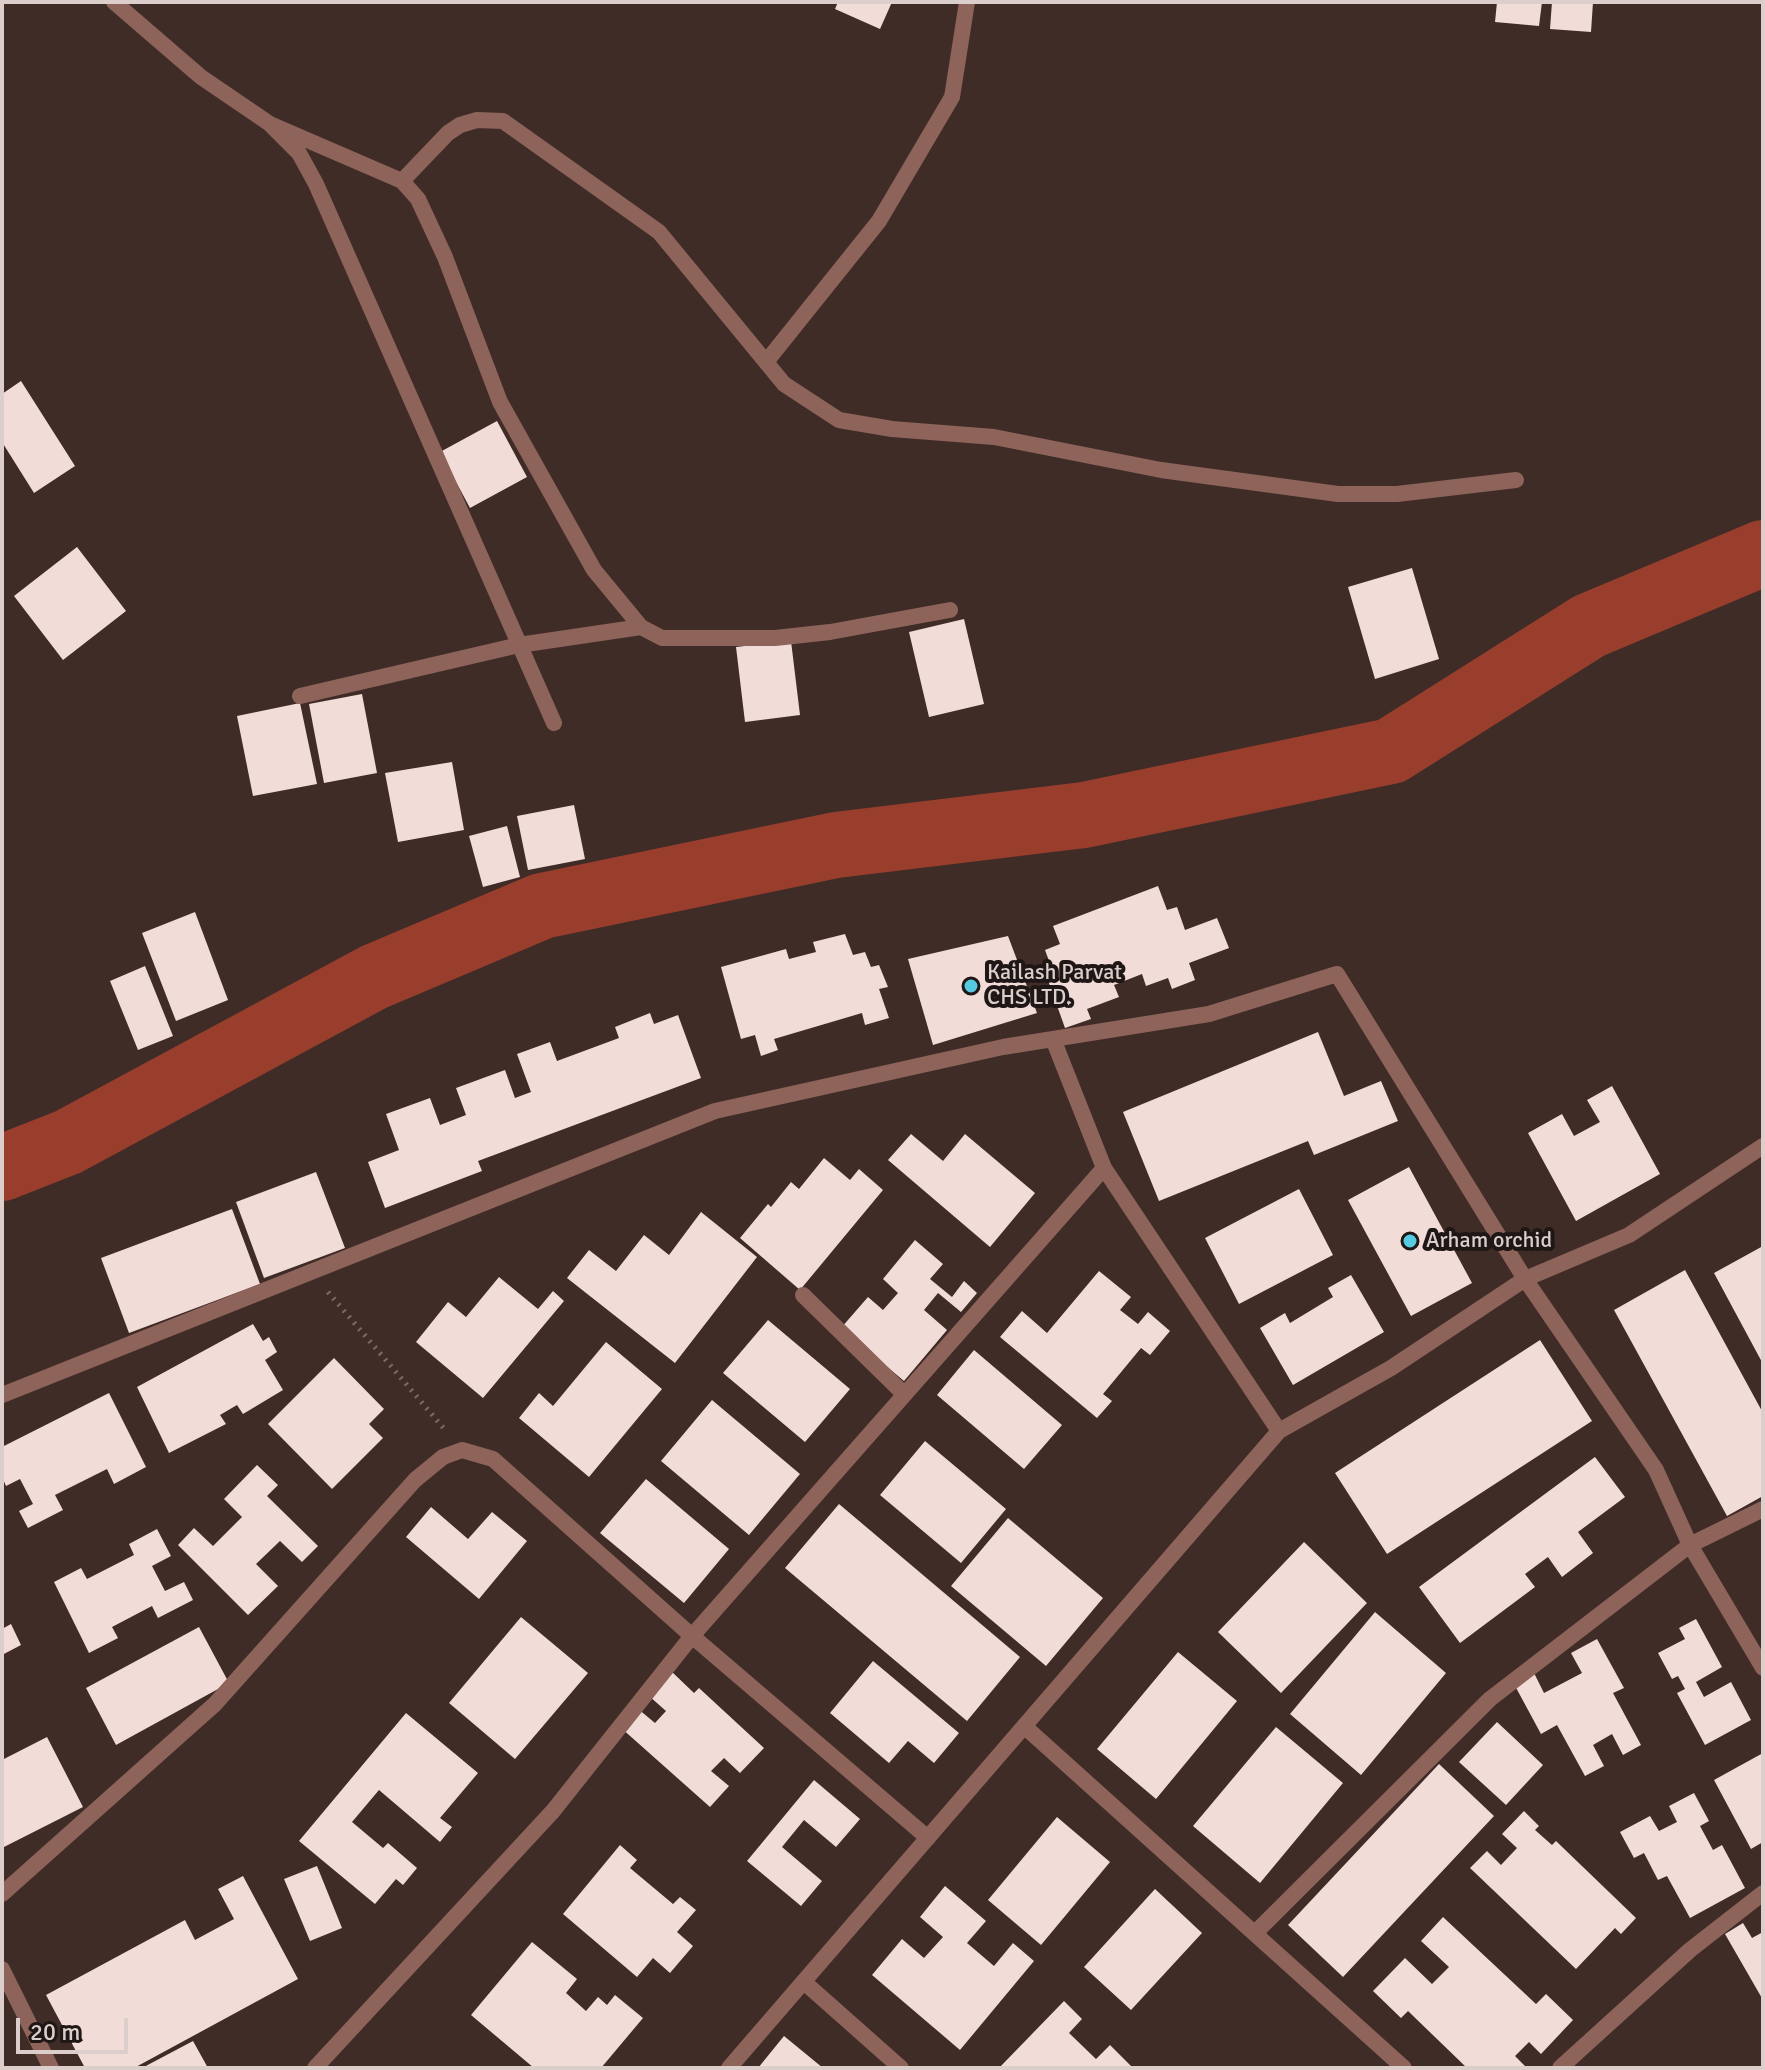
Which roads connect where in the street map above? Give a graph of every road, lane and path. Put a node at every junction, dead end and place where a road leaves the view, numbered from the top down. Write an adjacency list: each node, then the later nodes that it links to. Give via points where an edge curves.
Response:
1 (114, 2): 3 (street, via 201,77)
2 (967, 2): 5 (street, via 952,97 879,221)
3 (270, 124): 4 (street); 9 (street, via 299,153 316,184)
4 (402, 181): 5 (street, via 460,125 503,121 659,232); 8 (street, via 418,199 445,257 500,402 594,570)
5 (766, 362): 6 (street, via 784,384 839,420 892,429 994,437 1161,470 1338,494 1397,494)
6 (1516, 480)
7 (950, 610): 8 (street, via 775,638 662,638)
8 (641, 627): 9 (street)
9 (519, 645): 10 (street); 11 (street)
10 (300, 696)
11 (554, 723)
12 (1053, 1039): 14 (street); 15 (street, via 715,1111); 16 (street, via 1209,1014 1337,974)
13 (1763, 1146): 16 (street, via 1629,1235)
14 (1104, 1168): 18 (street); 20 (street)
15 (311, 1272): 19 (street); 21 (path)
16 (1525, 1279): 20 (street, via 1391,1368); 23 (street, via 1656,1470)
17 (803, 1295): 18 (street)
18 (904, 1394): 24 (street)
19 (2, 1395)
20 (1279, 1431): 26 (street)
21 (462, 1450): 24 (street, via 493,1459); 29 (street, via 443,1457 415,1480 215,1704)
22 (1763, 1509): 23 (street)
23 (1690, 1545): 25 (street); 30 (street, via 1490,1699)
24 (692, 1636): 27 (street); 34 (street, via 553,1811)
25 (1763, 1668)
26 (1024, 1726): 27 (street); 30 (street)
27 (928, 1838): 32 (street)
28 (1763, 1893): 38 (street, via 1690,1950)
29 (2, 1894)
30 (1255, 1933): 37 (street)
31 (2, 1969): 33 (street)
32 (804, 1982): 35 (street); 36 (street)
33 (51, 2068)
34 (315, 2068)
35 (729, 2068)
36 (901, 2068)
37 (1404, 2068)
38 (1560, 2068)

